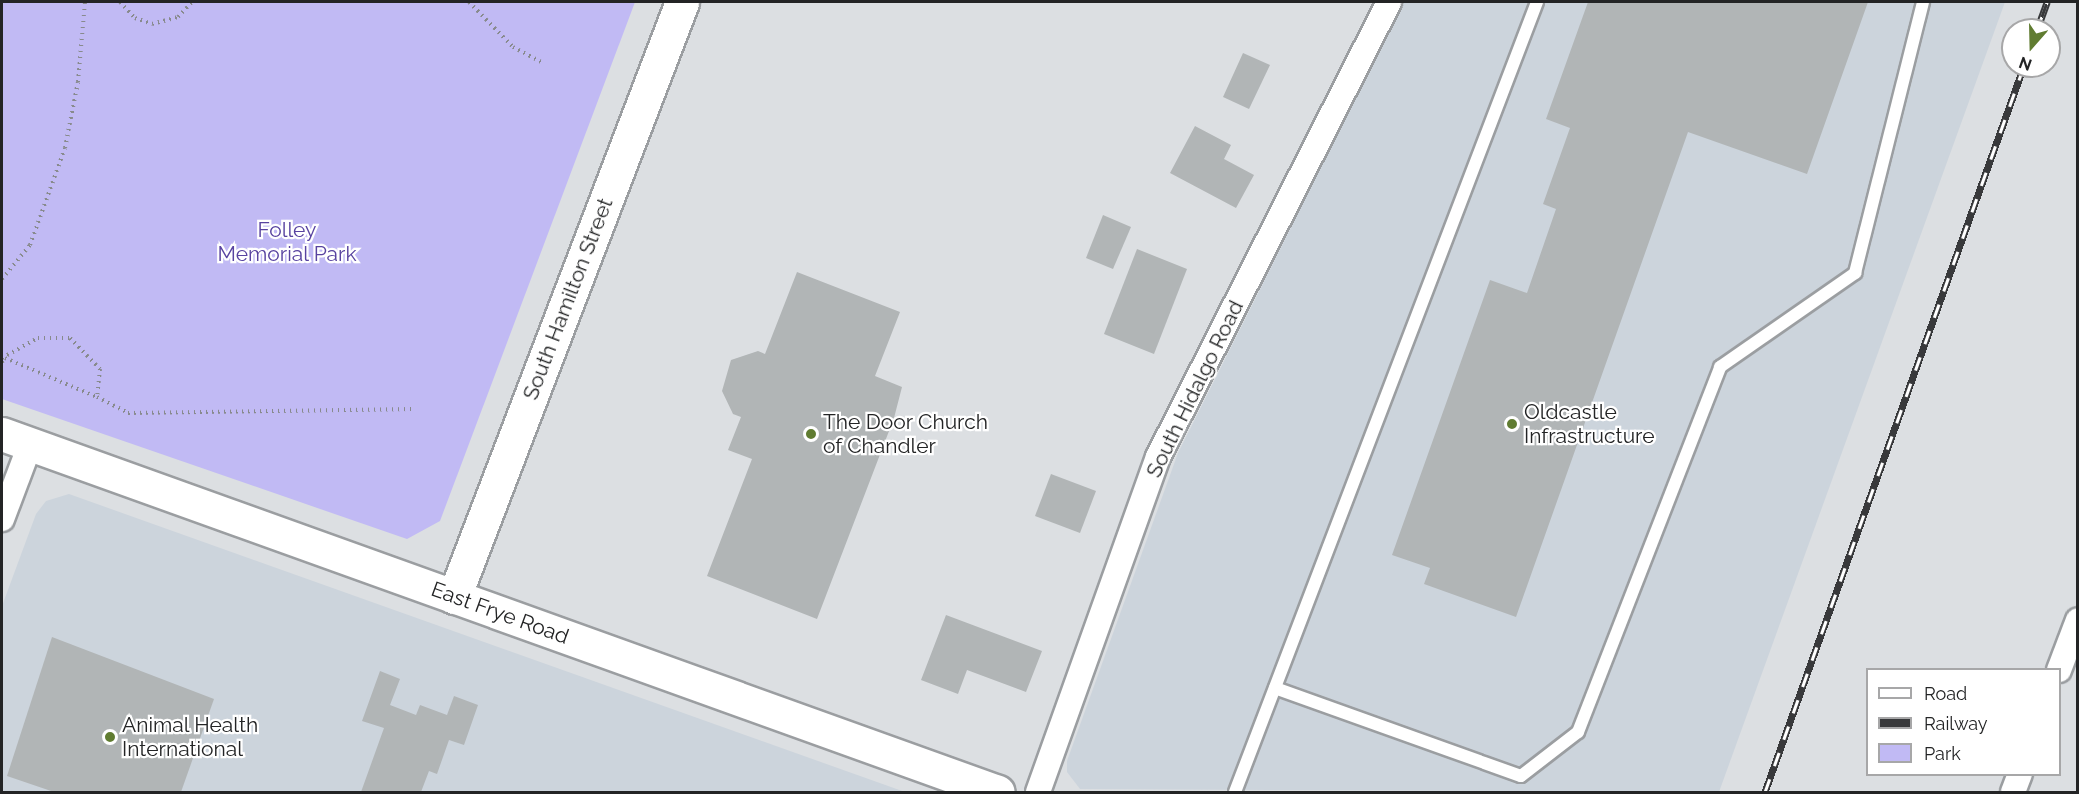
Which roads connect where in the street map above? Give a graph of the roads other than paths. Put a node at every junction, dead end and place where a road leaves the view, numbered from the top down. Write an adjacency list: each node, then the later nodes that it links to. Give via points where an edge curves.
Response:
1 (682, 2): 7 (street, South Hamilton Street)
2 (1389, 2): 13 (street, South Hidalgo Road, via 1158,456)
3 (1537, 2): 10 (lane)
4 (1923, 2): 10 (lane, via 1855,273 1720,367 1578,732 1521,776)
5 (16, 440): 6 (street); 7 (street, East Frye Road)
6 (2, 519)
7 (454, 597): 12 (street, East Frye Road)
8 (2078, 620): 9 (street)
9 (2059, 668)
10 (1275, 688): 14 (lane)
11 (2019, 776): 15 (street)
12 (998, 792)
13 (1038, 792)
14 (1235, 792)
15 (2013, 792)

